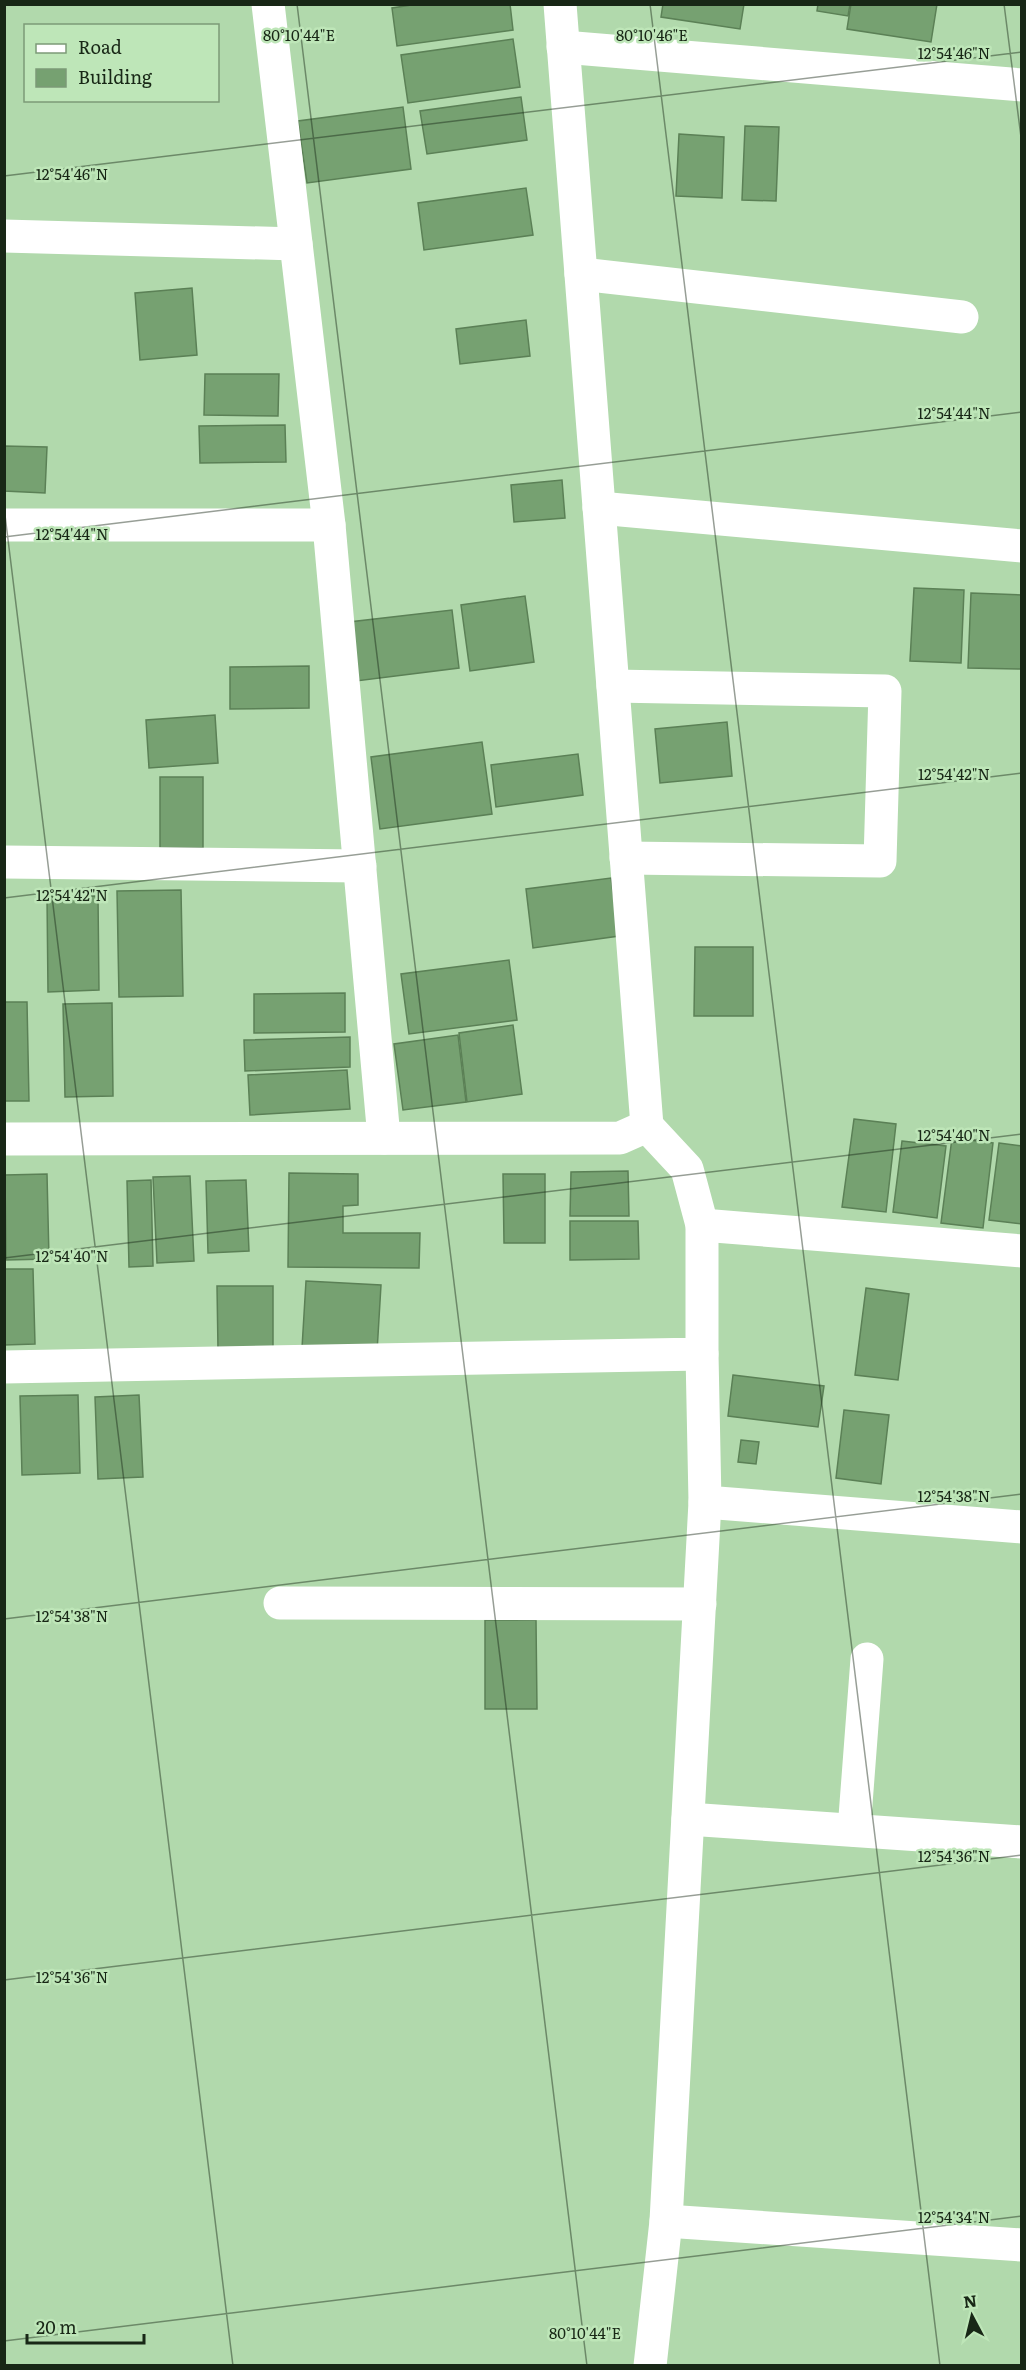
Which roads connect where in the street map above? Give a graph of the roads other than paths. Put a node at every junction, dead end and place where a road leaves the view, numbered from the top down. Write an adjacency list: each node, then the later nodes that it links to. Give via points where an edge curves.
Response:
1 (268, 4): 6 (street)
2 (560, 4): 3 (street)
3 (563, 47): 4 (street); 7 (street)
4 (1022, 85)
5 (4, 236): 6 (street)
6 (296, 244): 11 (street)
7 (581, 274): 8 (street); 9 (street)
8 (962, 317)
9 (599, 508): 12 (street); 13 (street)
10 (4, 525): 11 (street)
11 (329, 525): 16 (street)
12 (1022, 546)
13 (613, 686): 14 (street); 14 (street, via 885,691 880,861)
14 (626, 858): 17 (street)
15 (4, 862): 16 (street)
16 (360, 866): 18 (street)
17 (647, 1126): 18 (street, via 620,1138); 20 (street, via 687,1169)
18 (384, 1138): 19 (street)
19 (4, 1139)
20 (702, 1226): 21 (street); 22 (street)
21 (1022, 1251)
22 (702, 1354): 23 (street); 24 (street)
23 (4, 1367)
24 (705, 1502): 25 (street); 27 (street)
25 (1022, 1527)
26 (280, 1603): 27 (street)
27 (700, 1604): 29 (street)
28 (867, 1659): 30 (street)
29 (688, 1819): 30 (street); 32 (street)
30 (854, 1830): 31 (street)
31 (1022, 1842)
32 (666, 2221): 33 (street); 34 (street)
33 (1022, 2246)
34 (650, 2366)

